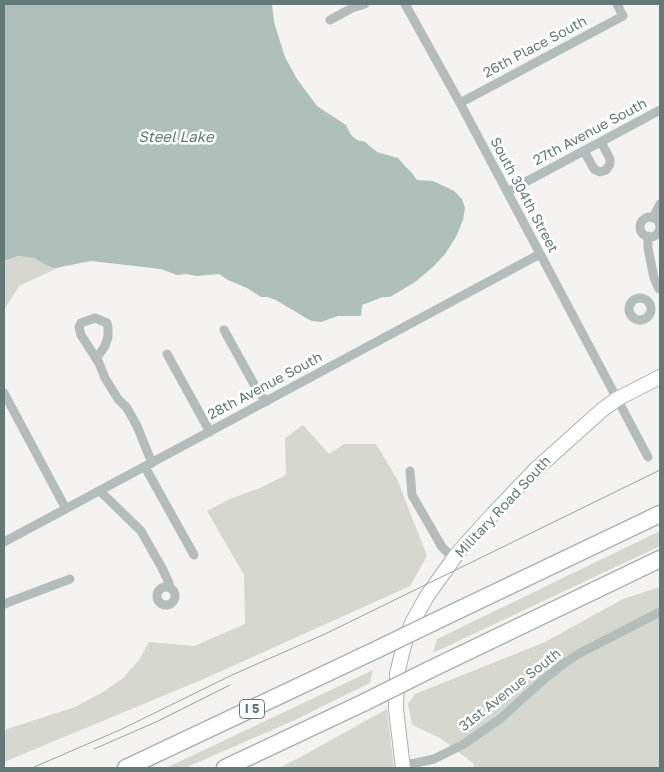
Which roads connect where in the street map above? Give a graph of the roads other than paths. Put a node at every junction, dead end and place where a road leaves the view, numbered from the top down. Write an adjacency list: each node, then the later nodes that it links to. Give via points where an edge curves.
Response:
1 (365, 4): 4 (street)
2 (404, 4): 5 (street, South 304th Street)
3 (617, 4): 5 (street, 26th Place South, via 623,16)
4 (330, 20)
5 (460, 104): 9 (street, South 304th Street)
6 (660, 110): 7 (street, 27th Avenue South)
7 (601, 142): 8 (street, 27th Avenue South); 8 (street, via 610,159 606,170 594,169)
8 (584, 151): 9 (street, 27th Avenue South)
9 (507, 192): 13 (street, South 304th Street)
10 (660, 204): 11 (street)
11 (653, 218): 12 (street, via 660,229); 12 (street, via 646,218 641,223 641,230)
12 (648, 236): 14 (street, via 654,278)
13 (540, 254): 21 (street, South 304th Street); 22 (street, 28th Avenue South)
14 (660, 289): 15 (street)
15 (647, 301)
16 (224, 330): 22 (street)
17 (167, 354): 23 (street)
18 (96, 359): 25 (street, via 137,426)
19 (660, 377): 21 (main road, Military Road South)
20 (4, 393): 28 (street)
21 (617, 399): 24 (street, South 304th Street); 32 (main road, Military Road South, via 535,470)
22 (266, 402): 23 (street, 28th Avenue South)
23 (210, 432): 25 (street, 28th Avenue South)
24 (648, 457)
25 (148, 465): 27 (street, 28th Avenue South); 31 (street)
26 (410, 471): 32 (street, via 412,496 442,547)
27 (100, 491): 28 (street, 28th Avenue South); 35 (street, via 141,531)
28 (66, 509): 30 (street, 28th Avenue South)
29 (660, 514): 39 (highway, I 5, bridge)
30 (4, 542)
31 (194, 555)
32 (454, 559): 38 (main road, Military Road South, via 427,596 404,645 397,674 396,708)
33 (660, 559): 40 (highway, bridge)
34 (70, 580): 36 (street)
35 (169, 587)
36 (4, 604)
37 (659, 613): 38 (street, 31st Avenue South, via 563,664 500,719 464,744 434,759)
38 (403, 767)
39 (126, 768)
40 (225, 768)

